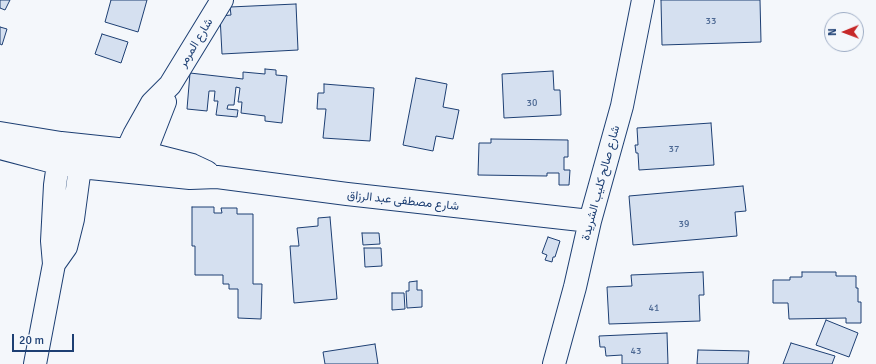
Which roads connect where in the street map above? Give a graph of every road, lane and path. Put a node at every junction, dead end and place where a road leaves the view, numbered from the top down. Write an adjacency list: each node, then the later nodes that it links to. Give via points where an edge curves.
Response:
1 (222, 0): 6 (street, شارع المرمر, via 170,85 164,107)
2 (643, 0): 10 (street, شارع صالح كليب الشريدة, via 622,106)
3 (0, 133): 5 (street)
4 (0, 148): 5 (street)
5 (66, 151): 6 (street, شارع مصطفى عبد الرزاق); 7 (street, شارع مصطفى عبد الرزاق); 11 (street, via 55,185 52,241)
6 (136, 151): 8 (street, شارع المرمر); 9 (street, شارع مصطفى عبد الرزاق, via 192,165)
7 (80, 167): 8 (street, شارع مصطفى عبد الرزاق); 11 (street, via 73,219 66,246)
8 (130, 172): 9 (street, شارع مصطفى عبد الرزاق, via 190,178)
9 (218, 177): 10 (street, شارع مصطفى عبد الرزاق)
10 (590, 221): 13 (street, شارع صالح كليب الشريدة)
11 (54, 264): 12 (street)
12 (36, 364)
13 (554, 364)

